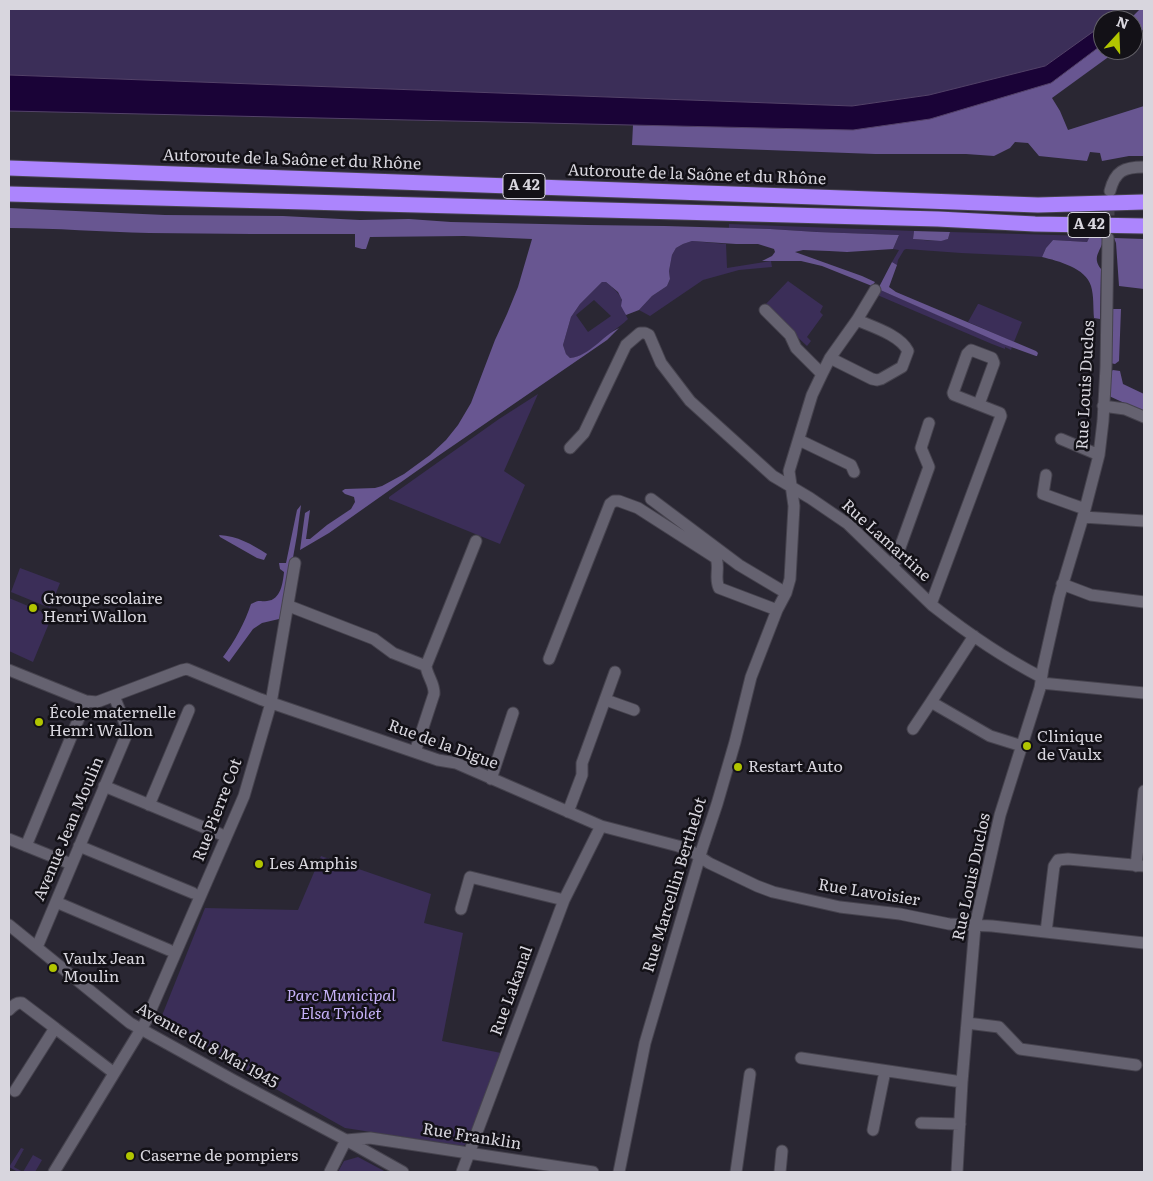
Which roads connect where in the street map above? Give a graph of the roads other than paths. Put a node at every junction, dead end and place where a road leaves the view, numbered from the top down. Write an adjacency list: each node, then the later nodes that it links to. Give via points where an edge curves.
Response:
1 (1144, 167): 3 (street, via 1128,168 1117,174)
2 (9, 168): 6 (highway, Autoroute de la Saône et du Rhône / A 42)
3 (1110, 191)
4 (9, 194): 8 (highway, A 42)
5 (1144, 202): 6 (highway, Autoroute de la Saône et du Rhône / A 42)
6 (1038, 205): 7 (highway)
7 (1144, 210)
8 (1144, 226)
9 (1108, 238): 16 (street, Rue Louis Duclos)
10 (875, 290): 12 (street, Rue Marcellin Berthelot)
11 (765, 310): 14 (street)
12 (857, 320): 13 (street, Rue Marcellin Berthelot); 13 (street, via 899,339 905,345 908,351 902,367 877,380)
13 (830, 358): 14 (street, Rue Marcellin Berthelot)
14 (822, 374): 20 (street, Rue Marcellin Berthelot)
15 (979, 404): 15 (street, via 952,392 970,350 992,358 994,363); 35 (street, via 1001,416)
16 (1104, 406): 17 (street, via 1125,409); 22 (street, Rue Louis Duclos)
17 (1144, 417)
18 (929, 424): 31 (street, via 921,448 929,467)
19 (1061, 439): 22 (street)
20 (798, 440): 23 (street, via 851,465); 25 (street, Rue Marcellin Berthelot, via 789,472)
21 (570, 448): 25 (street, Rue Lamartine, via 584,434 626,345 640,333 645,333 661,363 690,401 773,476)
22 (1099, 454): 27 (street, Rue Louis Duclos)
23 (854, 472)
24 (1046, 475): 27 (street, via 1043,494)
25 (791, 487): 31 (street, Rue Lamartine, via 848,524); 33 (street, Rue Marcellin Berthelot, via 794,506 790,579)
26 (650, 499): 33 (street, via 740,565)
27 (1084, 513): 28 (street); 32 (street, Rue Louis Duclos)
28 (1144, 521)
29 (476, 541): 40 (street)
30 (295, 563): 36 (street, Rue Pierre Cot)
31 (893, 567): 35 (street, Rue Lamartine)
32 (1062, 584): 34 (street, via 1091,595); 43 (street, Rue Louis Duclos)
33 (786, 593): 37 (street, Rue Marcellin Berthelot)
34 (1144, 602)
35 (931, 604): 38 (street, Rue Lamartine)
36 (289, 606): 40 (street, via 374,639 393,653); 49 (street, Rue Pierre Cot)
37 (777, 610): 39 (street, via 719,588 716,558 638,508 614,501 610,504); 66 (street, Rue Marcellin Berthelot, via 751,677 733,750)
38 (974, 636): 43 (street, Rue Lamartine); 48 (street)
39 (549, 659)
40 (426, 666): 55 (street, via 435,689)
41 (9, 670): 47 (street)
42 (615, 672): 46 (street)
43 (1041, 680): 44 (street, Rue Lamartine); 54 (street, Rue Louis Duclos)
44 (1144, 693)
45 (114, 696): 47 (street, via 97,702); 49 (street, via 187,669); 57 (street, Avenue Jean Moulin, via 128,731)
46 (606, 700): 51 (street); 60 (street)
47 (86, 701): 64 (street)
48 (931, 702): 53 (street); 54 (street, via 990,736)
49 (271, 703): 55 (street, Rue de la Digue); 82 (street, Rue Pierre Cot, via 244,796)
50 (189, 710): 59 (street)
51 (634, 710)
52 (513, 713): 56 (street)
53 (913, 729)
54 (1022, 746): 74 (street, Rue Louis Duclos, via 1000,815)
55 (415, 752): 56 (street, Rue de la Digue, via 456,763)
56 (491, 779): 60 (street, Rue de la Digue)
57 (104, 786): 59 (street); 65 (street, Avenue Jean Moulin)
58 (1144, 791): 68 (street)
59 (149, 804): 62 (street)
60 (568, 812): 61 (street, Rue de la Digue)
61 (601, 826): 66 (street, Rue Lavoisier, via 678,846); 70 (street, Rue Lakanal)
62 (220, 834)
63 (9, 839): 64 (street)
64 (26, 846): 67 (street)
65 (79, 846): 67 (street, Avenue Jean Moulin); 69 (street)
66 (700, 857): 74 (street, Rue Lavoisier, via 773,892 840,907); 101 (street, Rue Marcellin Berthelot, via 645,1043)
67 (71, 864): 71 (street, Avenue Jean Moulin)
68 (1140, 866): 75 (street, via 1058,860 1054,866)
69 (193, 893)
70 (564, 900): 72 (street, via 470,877); 95 (street, Rue Lakanal)
71 (56, 902): 77 (street, Avenue Jean Moulin); 78 (street)
72 (461, 909)
73 (9, 925): 77 (street, Avenue du 8 Mai 1945)
74 (975, 926): 75 (street, Rue Lavoisier); 80 (street, Rue Louis Duclos)
75 (1046, 932): 76 (street, Rue Lavoisier)
76 (1144, 943)
77 (37, 947): 82 (street, Avenue du 8 Mai 1945)
78 (169, 950)
79 (9, 1010): 81 (street, via 22,1003)
80 (967, 1023): 84 (street, via 999,1027 1020,1049); 88 (street, Rue Louis Duclos)
81 (55, 1028): 86 (street); 89 (street)
82 (141, 1029): 86 (street, Rue Pierre Cot); 93 (street, Avenue du 8 Mai 1945)
83 (800, 1058): 85 (street)
84 (1136, 1065)
85 (884, 1071): 88 (street); 92 (street)
86 (114, 1073): 96 (street, Rue Pierre Cot)
87 (750, 1074): 102 (street)
88 (962, 1082): 91 (street, Rue Louis Duclos)
89 (15, 1091)
90 (921, 1123): 91 (street)
91 (960, 1124): 104 (street, Rue Louis Duclos)
92 (873, 1130)
93 (346, 1140): 95 (street, Rue Franklin, via 370,1138); 97 (street); 98 (street, Avenue du 8 Mai 1945)
94 (782, 1151): 103 (street)
95 (470, 1153): 99 (street, Rue Lakanal); 100 (street, Rue Franklin)
96 (54, 1172)
97 (330, 1172)
98 (403, 1172)
99 (462, 1172)
100 (593, 1172)
101 (619, 1172)
102 (736, 1172)
103 (780, 1172)
104 (957, 1172)

